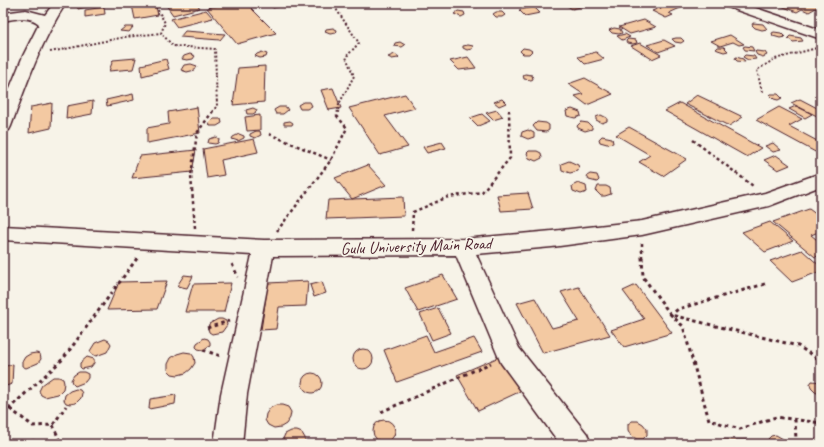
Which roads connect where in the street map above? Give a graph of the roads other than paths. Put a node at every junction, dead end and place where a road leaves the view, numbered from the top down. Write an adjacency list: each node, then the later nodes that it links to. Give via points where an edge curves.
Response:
1 (60, 3): 4 (street)
2 (729, 3): 5 (street)
3 (3, 17): 4 (street, via 28,14 38,16)
4 (46, 23): 6 (street, via 30,56)
5 (821, 36)
6 (3, 126)
7 (821, 178): 9 (street, Gulu University Main Road, via 769,199 642,228)
8 (3, 233): 10 (street, Gulu University Main Road)
9 (463, 247): 10 (street, Gulu University Main Road); 12 (street, via 510,355)
10 (264, 248): 11 (street, via 234,394)
11 (228, 444)
12 (577, 444)

